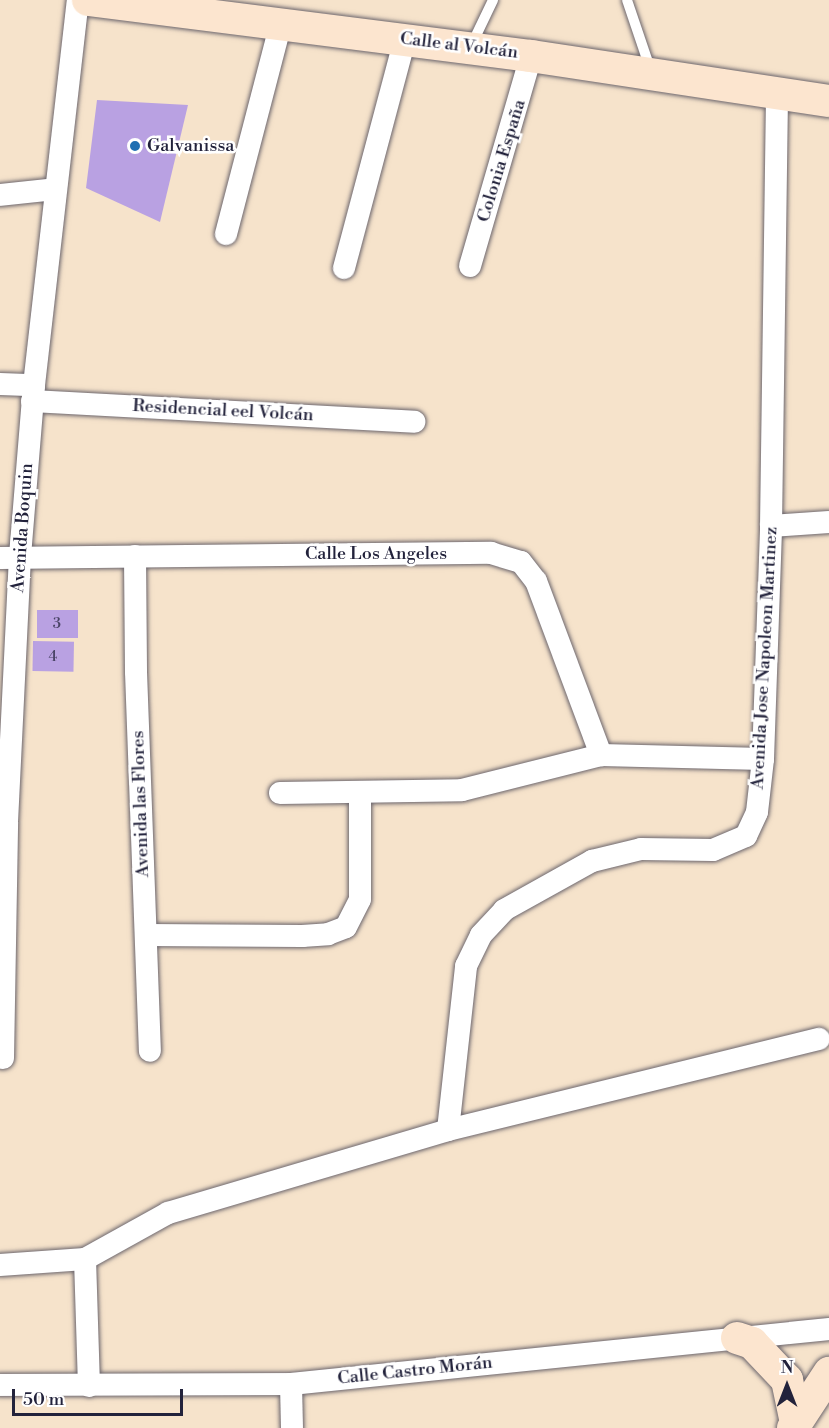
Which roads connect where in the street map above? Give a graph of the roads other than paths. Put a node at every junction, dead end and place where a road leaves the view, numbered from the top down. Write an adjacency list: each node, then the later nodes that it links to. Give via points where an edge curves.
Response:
1 (78, 0): 13 (street, Avenida Boquin)
2 (88, 0): 5 (main road, Calle al Volcán)
3 (493, 0): 8 (lane)
4 (627, 0): 10 (lane)
5 (231, 8): 6 (main road, Calle al Volcán)
6 (281, 22): 7 (main road, Calle al Volcán); 15 (street)
7 (405, 39): 8 (main road, Calle al Volcán); 17 (street)
8 (470, 48): 9 (main road, Calle al Volcán)
9 (531, 56): 10 (main road, Calle al Volcán); 16 (street, Colonia España)
10 (652, 74): 11 (main road, Calle al Volcán)
11 (777, 93): 12 (main road, Calle al Volcán); 22 (street, Avenida Jose Napoleon Martinez)
12 (829, 101)
13 (56, 189): 14 (street); 19 (street, Avenida Boquin)
14 (0, 195)
15 (225, 234)
16 (470, 266)
17 (344, 268)
18 (0, 384): 19 (street, Residencial eel Volcán)
19 (33, 393): 20 (street, Residencial eel Volcán); 24 (street, Avenida Boquin)
20 (414, 422)
21 (829, 522): 22 (street)
22 (771, 526): 26 (street, Avenida Jose Napoleon Martinez)
23 (135, 556): 24 (street, Calle Los Angeles); 25 (street, Calle Los Angeles, via 491,553 521,562 536,581); 30 (street, Avenida las Flores)
24 (10, 557): 29 (street, Avenida Boquin)
25 (601, 755): 26 (street); 28 (street, via 470,789)
26 (763, 759): 35 (street, Avenida Jose Napoleon Martinez, via 757,812 746,836 713,850 641,849 592,861 504,910 481,935 466,966)
27 (280, 793): 28 (street)
28 (360, 793): 30 (street, via 360,899 346,927 328,934 302,936)
29 (4, 822): 31 (street, Avenida Boquin)
30 (146, 935): 33 (street, Avenida las Flores)
31 (3, 974): 34 (street, Avenida Boquin)
32 (819, 1039): 35 (street)
33 (150, 1051)
34 (3, 1058)
35 (448, 1130): 36 (street, via 168,1213)
36 (85, 1259): 37 (street); 43 (street)
37 (0, 1265)
38 (829, 1329): 39 (street, Calle Castro Morán)
39 (737, 1338): 41 (street, Calle Castro Morán); 44 (main road, via 752,1343 787,1380)
40 (829, 1373): 44 (main road)
41 (291, 1384): 43 (street, Calle Castro Morán); 45 (street)
42 (0, 1385): 43 (street, Calle Castro Morán)
43 (89, 1386)
44 (795, 1426)
45 (292, 1428)

